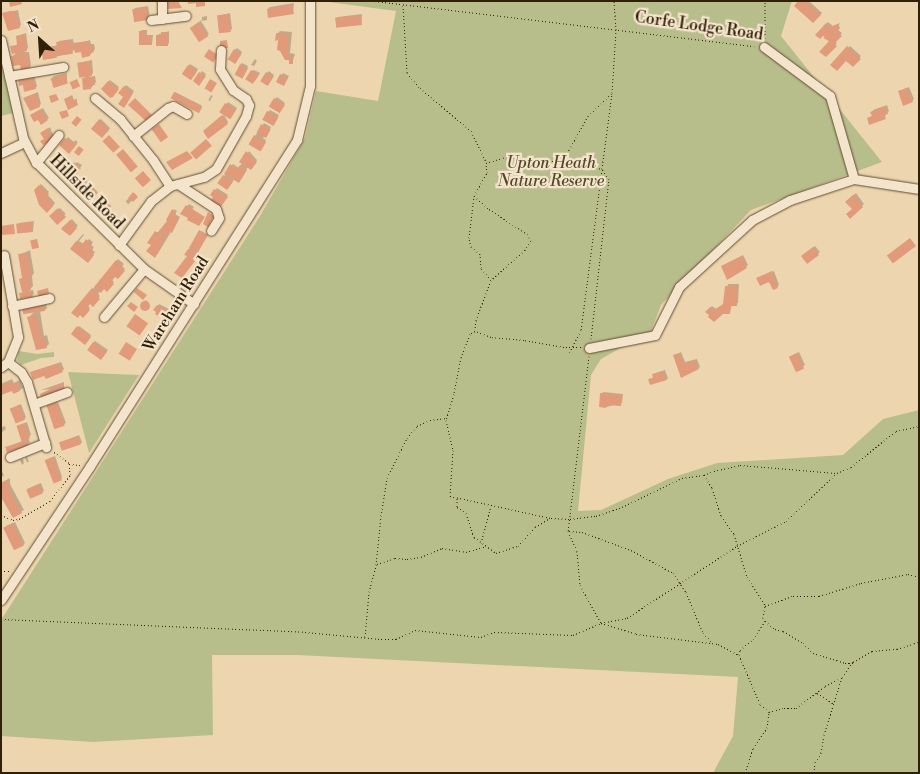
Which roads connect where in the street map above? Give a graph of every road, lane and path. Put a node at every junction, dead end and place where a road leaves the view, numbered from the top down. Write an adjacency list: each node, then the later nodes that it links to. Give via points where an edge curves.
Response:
1 (162, 1): 8 (street)
2 (310, 1): 37 (street, Wareham Road, via 310,86 296,140)
3 (375, 1): 6 (path, Corfe Lodge Road)
4 (614, 1): 10 (path)
5 (765, 1): 12 (path)
6 (403, 5): 10 (path, Corfe Lodge Road); 25 (path, via 407,73 471,131)
7 (186, 16): 8 (street)
8 (162, 18): 9 (street)
9 (151, 20)
10 (616, 30): 12 (path, Corfe Lodge Road); 16 (path)
11 (1, 40): 15 (street, Hillside Road)
12 (764, 47): 27 (street, Corfe Lodge Road, via 830,96)
13 (221, 50): 28 (street, via 220,69 233,90 246,99 249,105 246,116 216,169 204,177)
14 (63, 66): 15 (street)
15 (9, 76): 21 (street, Hillside Road)
16 (612, 93): 23 (path, via 588,116 569,150); 26 (path)
17 (95, 98): 20 (street, via 120,119)
18 (187, 114): 20 (street, via 173,106 168,108)
19 (60, 135): 24 (street)
20 (133, 136): 28 (street)
21 (25, 142): 22 (street); 24 (street, Hillside Road)
22 (1, 153)
23 (558, 160): 25 (path, via 542,163 506,157); 26 (path)
24 (36, 163): 32 (street, Hillside Road)
25 (486, 164): 30 (path, via 486,173)
26 (602, 169): 41 (path, via 581,330); 42 (path, via 609,179)
27 (854, 179): 29 (street); 42 (street, via 790,200 752,220 679,287 655,335)
28 (174, 185): 31 (street, via 216,209 219,218); 32 (street, via 151,201)
29 (919, 189)
30 (474, 196): 35 (path, via 471,247 480,254 481,268); 35 (path, via 527,234 531,241)
31 (211, 231)
32 (118, 245): 34 (street, Hillside Road)
33 (4, 255): 38 (street)
34 (144, 269): 37 (street, Hillside Road); 39 (street)
35 (492, 280): 40 (path, via 476,320)
36 (49, 298): 38 (street)
37 (194, 304): 52 (street, Wareham Road)
38 (12, 306): 44 (street, via 18,337)
39 (104, 318)
40 (475, 331): 41 (path, via 491,337); 47 (path, via 466,339)
41 (575, 346): 42 (path); 43 (path)
42 (590, 348): 59 (path)
43 (570, 352)
44 (5, 364): 46 (street, via 21,372)
45 (67, 392): 46 (street)
46 (34, 404): 49 (street)
47 (447, 418): 55 (path, via 454,450 450,496); 64 (path, via 417,426 407,438 387,478)
48 (919, 426): 53 (path, via 896,431 851,467)
49 (46, 445): 50 (street); 51 (path)
50 (10, 457)
51 (69, 464): 52 (path); 57 (path, via 70,475 50,501 19,519)
52 (90, 466): 67 (street, Wareham Road)
53 (837, 473): 54 (path, via 740,465); 62 (path, via 786,521)
54 (704, 475): 59 (path, via 682,478 622,508); 62 (path)
55 (456, 497): 56 (path); 61 (path, via 457,507 466,513 474,537)
56 (491, 505): 58 (path); 61 (path)
57 (1, 515)
58 (551, 518): 59 (path); 63 (path, via 535,527 518,546 496,553)
59 (570, 519): 60 (path)
60 (568, 531): 66 (path, via 582,532 630,550 673,573); 71 (path, via 576,551 580,585)
61 (481, 544): 63 (path)
62 (737, 546): 66 (path); 68 (path, via 747,577)
63 (485, 547): 64 (path, via 466,552 442,548 421,556 395,558)
64 (376, 565): 72 (path, via 369,592)
65 (919, 577): 68 (path, via 908,574 861,583 819,596 793,596)
66 (680, 583): 71 (path, via 628,618); 74 (path, via 703,633)
67 (1, 600)
68 (765, 606): 70 (path)
69 (1, 619): 72 (path, via 305,632)
70 (764, 621): 75 (path); 76 (path, via 803,643 813,653 845,663)
71 (602, 623): 72 (path, via 574,635 494,632 481,637 415,630 396,639); 74 (path, via 636,634)
72 (365, 638)
73 (919, 642): 76 (path, via 897,649 879,649)
74 (712, 643): 75 (path)
75 (739, 655): 80 (path, via 760,704)
76 (854, 662): 77 (path)
77 (842, 677): 78 (path); 79 (path)
78 (816, 693): 79 (path); 80 (path, via 796,708)
79 (834, 704): 82 (path)
80 (769, 712): 81 (path, via 767,728 753,748)
81 (745, 773)
82 (814, 773)

